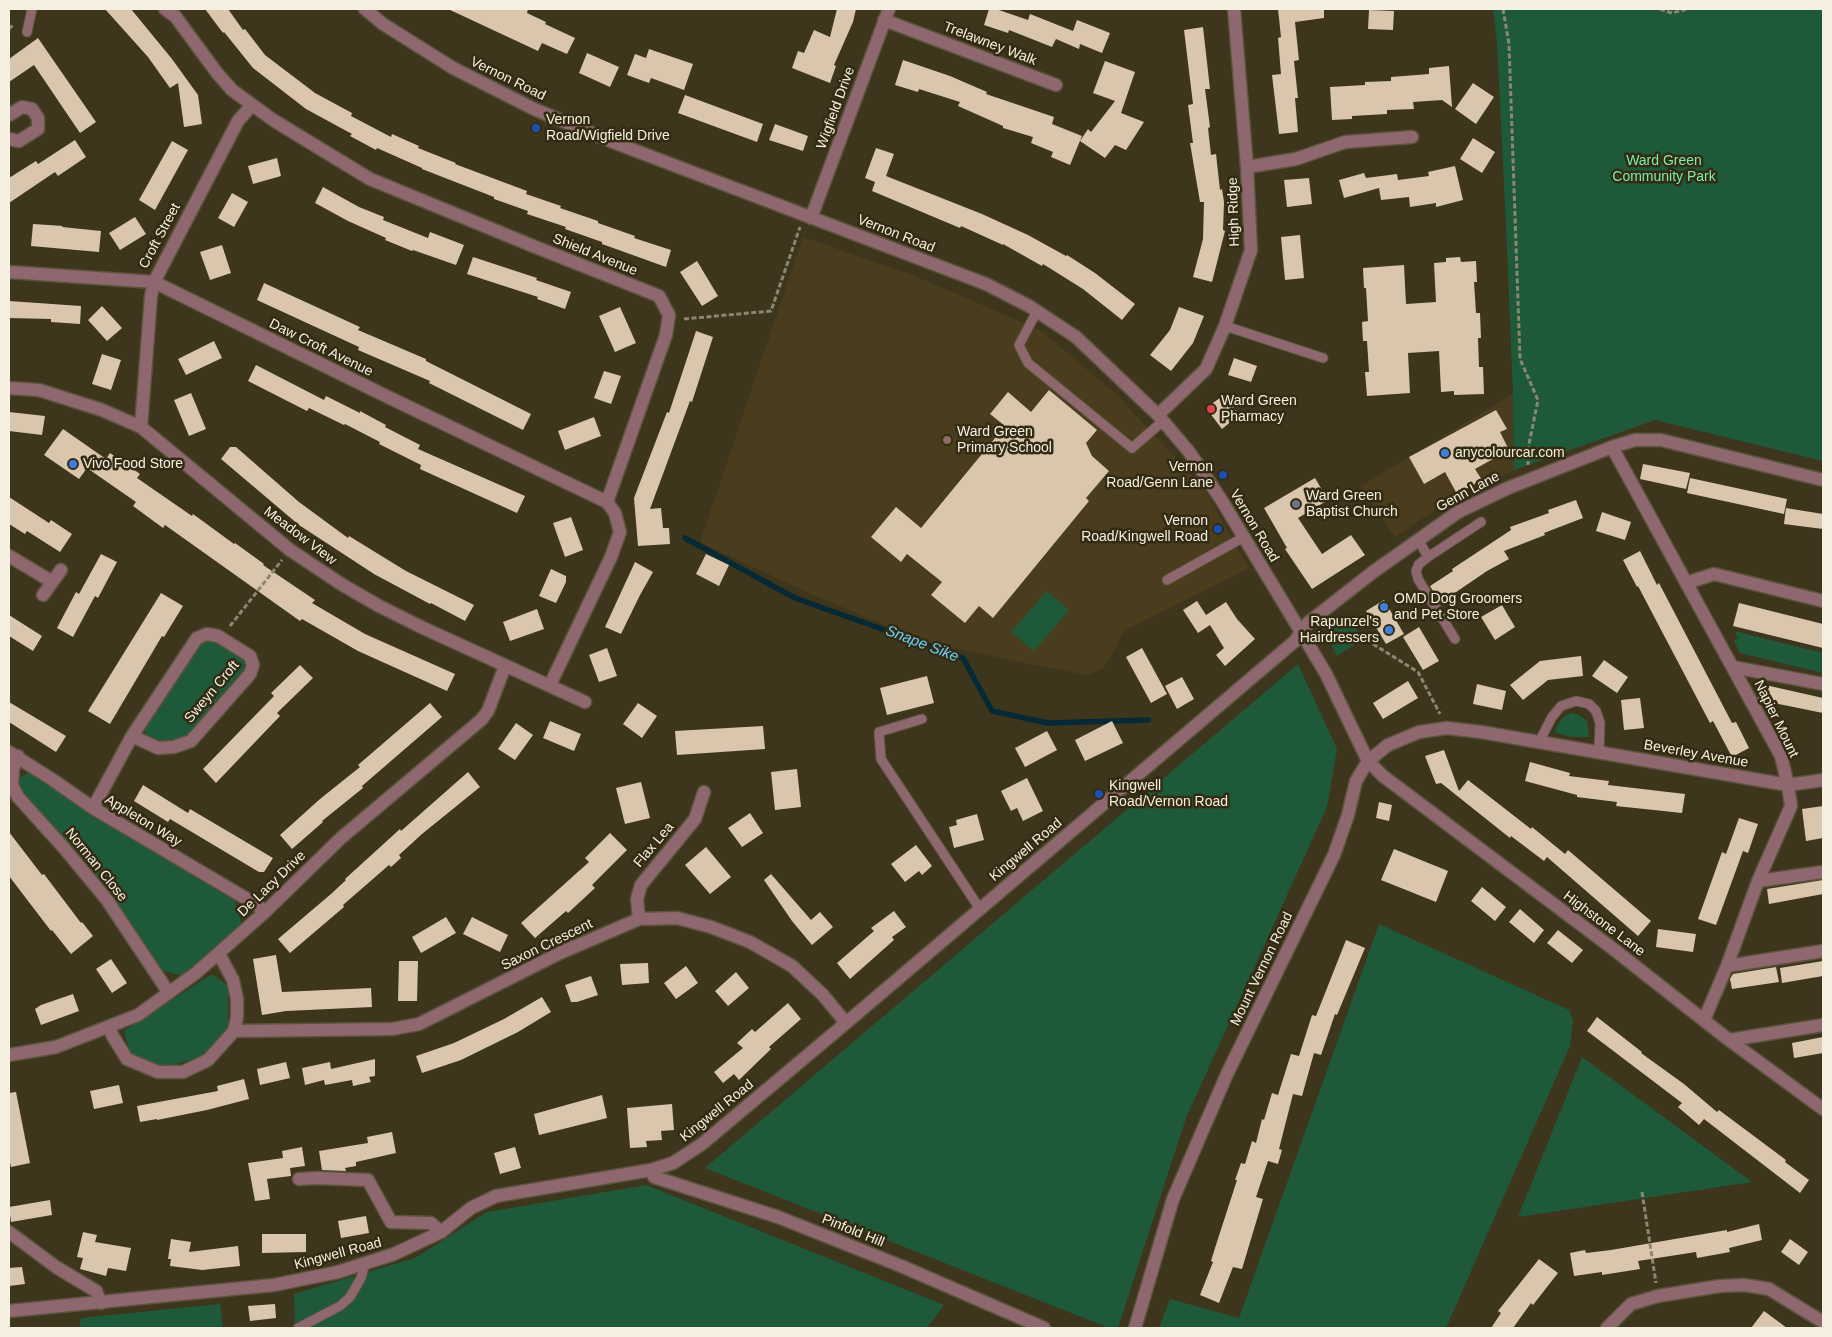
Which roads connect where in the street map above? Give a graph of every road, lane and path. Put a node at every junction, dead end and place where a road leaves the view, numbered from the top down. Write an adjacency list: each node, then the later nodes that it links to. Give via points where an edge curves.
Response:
1 (32, 9): 9 (lane)
2 (365, 9): 16 (street, Vernon Road, via 453,68 534,109)
3 (1234, 9): 15 (street, High Ridge)
4 (1503, 9): 28 (path, via 1509,44 1520,359 1538,400)
5 (1660, 9): 6 (path, via 1672,14)
6 (1687, 9)
7 (171, 11): 11 (street, Shield Avenue, via 217,73)
8 (886, 14): 10 (street, Trelawney Walk); 16 (street, Wigfield Drive)
9 (27, 32)
10 (1056, 85)
11 (252, 105): 19 (street, Croft Street, via 238,121); 21 (street, Shield Avenue, via 370,179 659,296 669,315)
12 (9, 115): 14 (street, via 22,107 32,109 38,118 38,129 19,141)
13 (1412, 137): 15 (street, via 1345,142 1296,159)
14 (9, 139)
15 (1247, 167): 22 (street, High Ridge, via 1251,250)
16 (811, 218): 20 (street, Vernon Road, via 986,284)
17 (794, 244): 21 (path, via 771,311)
18 (9, 272): 19 (street, Daw Croft Avenue)
19 (154, 282): 26 (street, Croft Street); 30 (street, Daw Croft Avenue)
20 (1037, 311): 25 (street, Vernon Road, via 1076,337); 25 (lane, via 1019,346 1028,363 1132,448)
21 (668, 320): 30 (street, via 666,335)
22 (1225, 326): 23 (lane); 25 (street, High Ridge, via 1206,369)
23 (1323, 358)
24 (9, 388): 26 (street, Meadow View, via 39,390 102,410)
25 (1161, 418): 32 (street, Vernon Road, via 1190,453)
26 (141, 427): 34 (street, Meadow View)
27 (1612, 447): 29 (street, Genn Lane, via 1635,440 1661,440); 33 (street, Genn Lane, via 1508,488 1458,512); 40 (street, Napier Mount)
28 (1528, 465)
29 (1823, 480)
30 (607, 502): 50 (street, via 615,513 620,532)
31 (1482, 522): 36 (lane)
32 (1244, 537): 38 (lane); 43 (street, Vernon Road)
33 (1418, 539): 36 (lane); 43 (street, Genn Lane, via 1309,622)
34 (290, 550): 44 (path); 47 (street, Meadow View, via 379,606)
35 (9, 556): 39 (street)
36 (1428, 557): 45 (lane, via 1419,564 1416,571 1418,579)
37 (61, 570): 39 (street)
38 (1167, 580)
39 (51, 581): 41 (street)
40 (1686, 582): 42 (street, via 1714,574); 48 (street, Napier Mount)
41 (43, 595)
42 (1823, 601)
43 (1302, 632): 58 (street); 65 (street, Kingwell Road)
44 (221, 638): 54 (street, via 207,634 197,638); 54 (street, Sweyn Croft, via 250,656 253,666 250,674 191,741 158,748)
45 (1456, 639)
46 (1372, 644): 53 (path, via 1418,672)
47 (505, 666): 50 (street, Meadow View); 66 (street, De Lacy Drive, via 488,711 481,720 341,838)
48 (1733, 667): 49 (street); 60 (street, Napier Mount, via 1781,756)
49 (1823, 684)
50 (550, 685): 51 (street, Meadow View)
51 (584, 702)
52 (922, 718): 65 (lane, via 879,732 881,759)
53 (1447, 728): 55 (street, Beverley Avenue); 58 (street, Beverley Avenue, via 1419,732 1388,746)
54 (132, 736): 62 (street)
55 (1539, 742): 56 (street, Beverley Avenue); 56 (lane, via 1561,706 1576,701 1589,704 1596,711 1600,723)
56 (1599, 752): 60 (street, Beverley Avenue)
57 (13, 754): 62 (street, Appleton Way); 71 (street, Norman Close, via 12,785 18,797 106,900)
58 (1368, 761): 72 (street, Highstone Lane); 92 (street, Mount Vernon Road, via 1356,781 1334,855 1227,1074 1173,1199)
59 (1823, 780): 60 (street, Beverley Avenue)
60 (1788, 785): 64 (street, Napier Mount, via 1791,806)
61 (704, 792): 67 (street, Flax Lea, via 696,819 641,885 637,899)
62 (93, 808): 66 (street, Appleton Way)
63 (1823, 872): 64 (street)
64 (1758, 881): 70 (street, Napier Mount)
65 (980, 909): 73 (street, Kingwell Road)
66 (264, 912): 69 (street, De Lacy Drive)
67 (639, 919): 73 (street, Saxon Crescent, via 677,918 750,942 792,966 823,995); 76 (street, Saxon Crescent, via 560,953 419,1024 392,1029)
68 (1823, 951): 70 (street)
69 (219, 954): 71 (street, De Lacy Drive); 76 (street, via 233,980 237,999)
70 (1727, 966): 72 (street, Napier Mount)
71 (169, 993): 75 (street, De Lacy Drive, via 138,1015)
72 (1704, 1020): 77 (street, Highstone Lane)
73 (846, 1023): 80 (street, Kingwell Road, via 702,1144 673,1163)
74 (1823, 1025): 77 (street)
75 (110, 1027): 76 (street, via 127,1059 158,1072 183,1072 208,1060); 78 (street, De Lacy Drive, via 56,1047)
76 (234, 1031)
77 (1729, 1040): 79 (street, Highstone Lane)
78 (9, 1055)
79 (1823, 1110)
80 (651, 1170): 84 (street, Kingwell Road, via 496,1196 471,1208); 91 (street, Pinfold Hill, via 654,1177 778,1217)
81 (299, 1179): 84 (street, via 368,1180 391,1222 431,1223)
82 (1642, 1192): 86 (path)
83 (9, 1232): 87 (street, via 56,1267 96,1291)
84 (441, 1232): 85 (street, Kingwell Road, via 394,1254)
85 (365, 1263): 87 (street, Kingwell Road, via 274,1285); 90 (lane, via 350,1297 340,1306)
86 (1658, 1296): 89 (street, via 1720,1286 1769,1289); 93 (street, via 1631,1304)
87 (101, 1303): 88 (street, Kingwell Road)
88 (9, 1311)
89 (1821, 1324)
90 (298, 1328)
91 (1044, 1328)
92 (1135, 1328)
93 (1607, 1328)

